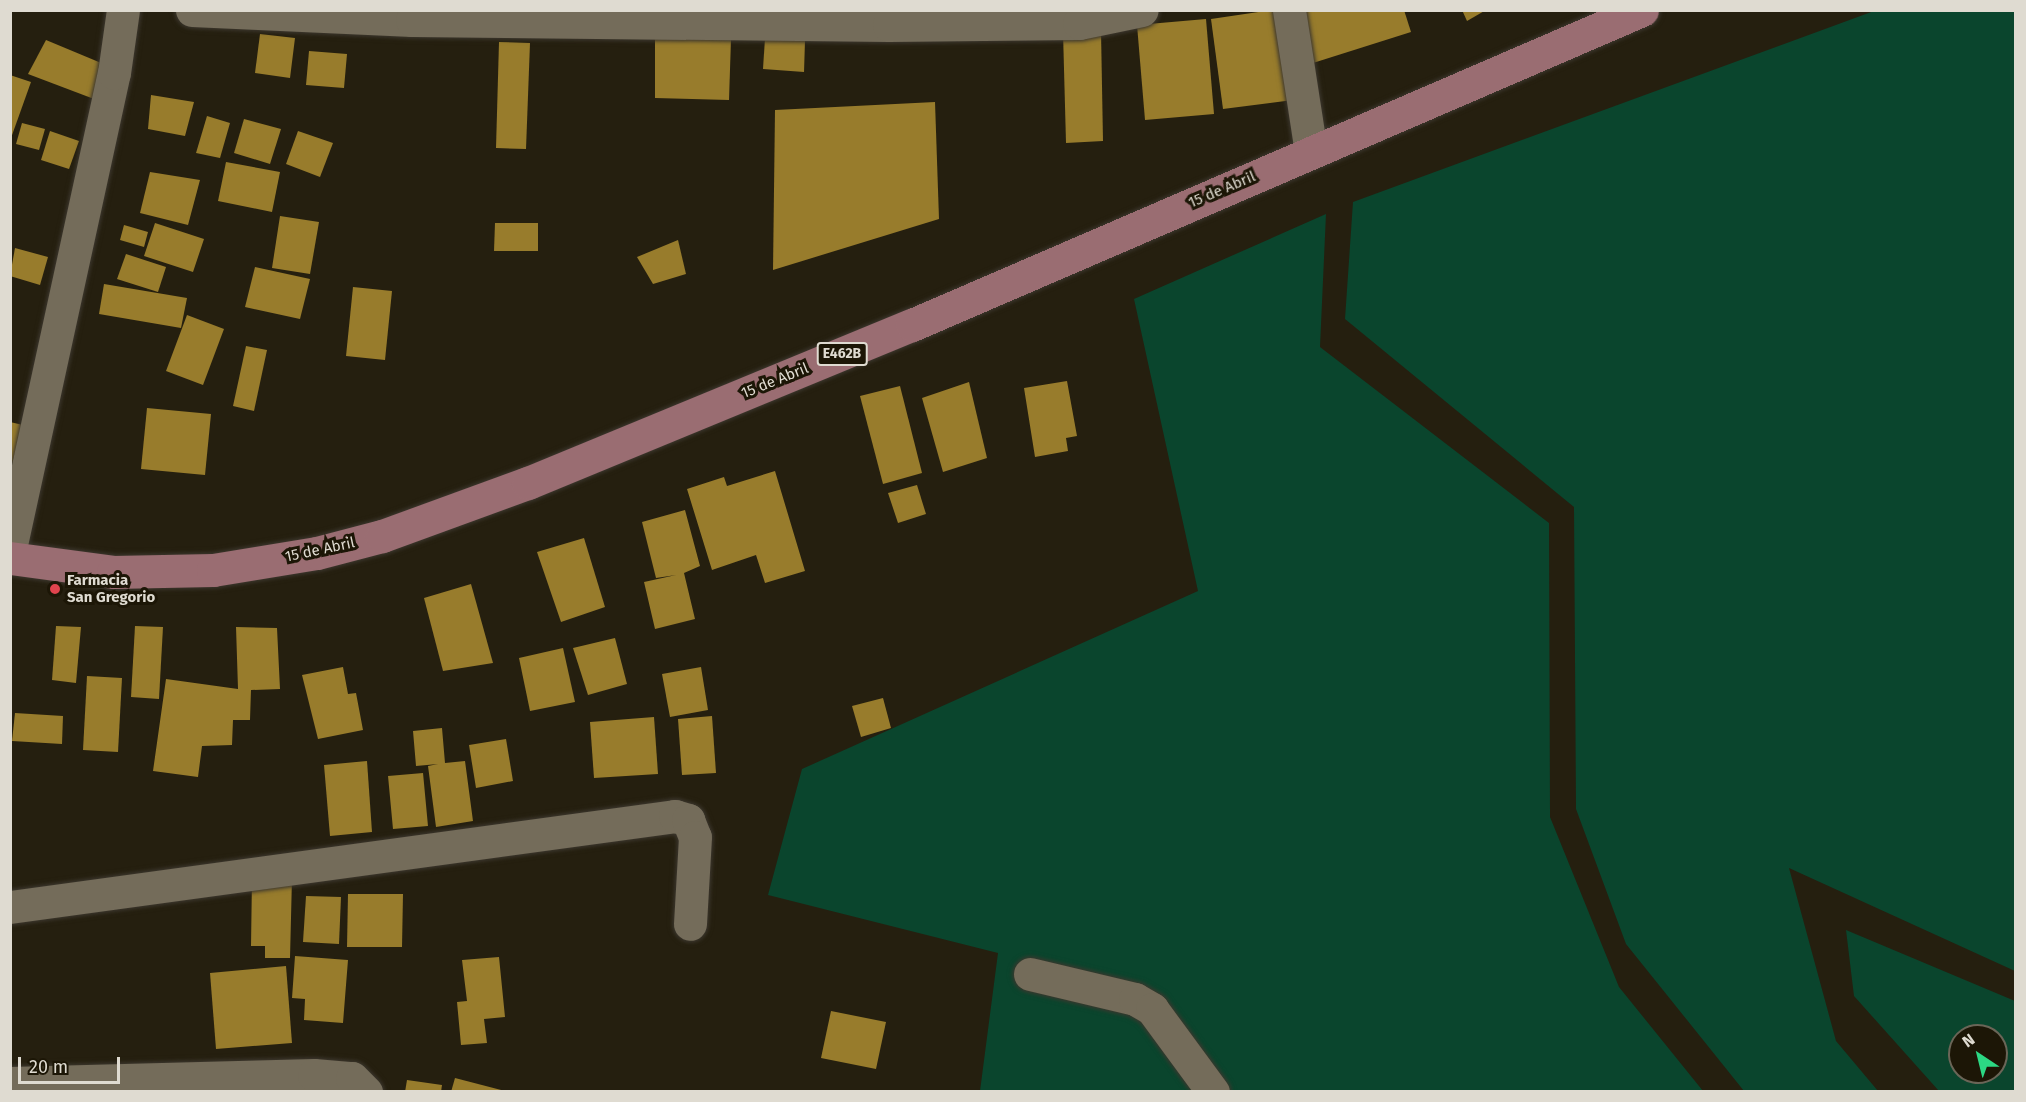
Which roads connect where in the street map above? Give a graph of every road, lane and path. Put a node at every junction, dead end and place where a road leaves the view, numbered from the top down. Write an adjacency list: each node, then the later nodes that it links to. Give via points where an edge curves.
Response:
1 (123, 10): 8 (street, via 112,85)
2 (192, 10): 6 (street, via 412,20)
3 (1142, 10): 6 (street, via 1079,23)
4 (1289, 10): 7 (street)
5 (1642, 10): 7 (main road, 15 de Abril / E462B)
6 (889, 18)
7 (1311, 152): 9 (main road, 15 de Abril / E462B, via 912,325 528,483 382,536 317,553 213,570 113,572)
8 (10, 549)
9 (10, 558)
10 (10, 907): 11 (street, via 675,816 688,820 695,837)
11 (690, 924)
12 (1030, 974): 15 (street, via 1135,999 1152,1009)
13 (10, 1083): 14 (street, via 314,1075 352,1078)
14 (366, 1092)
15 (1213, 1092)

